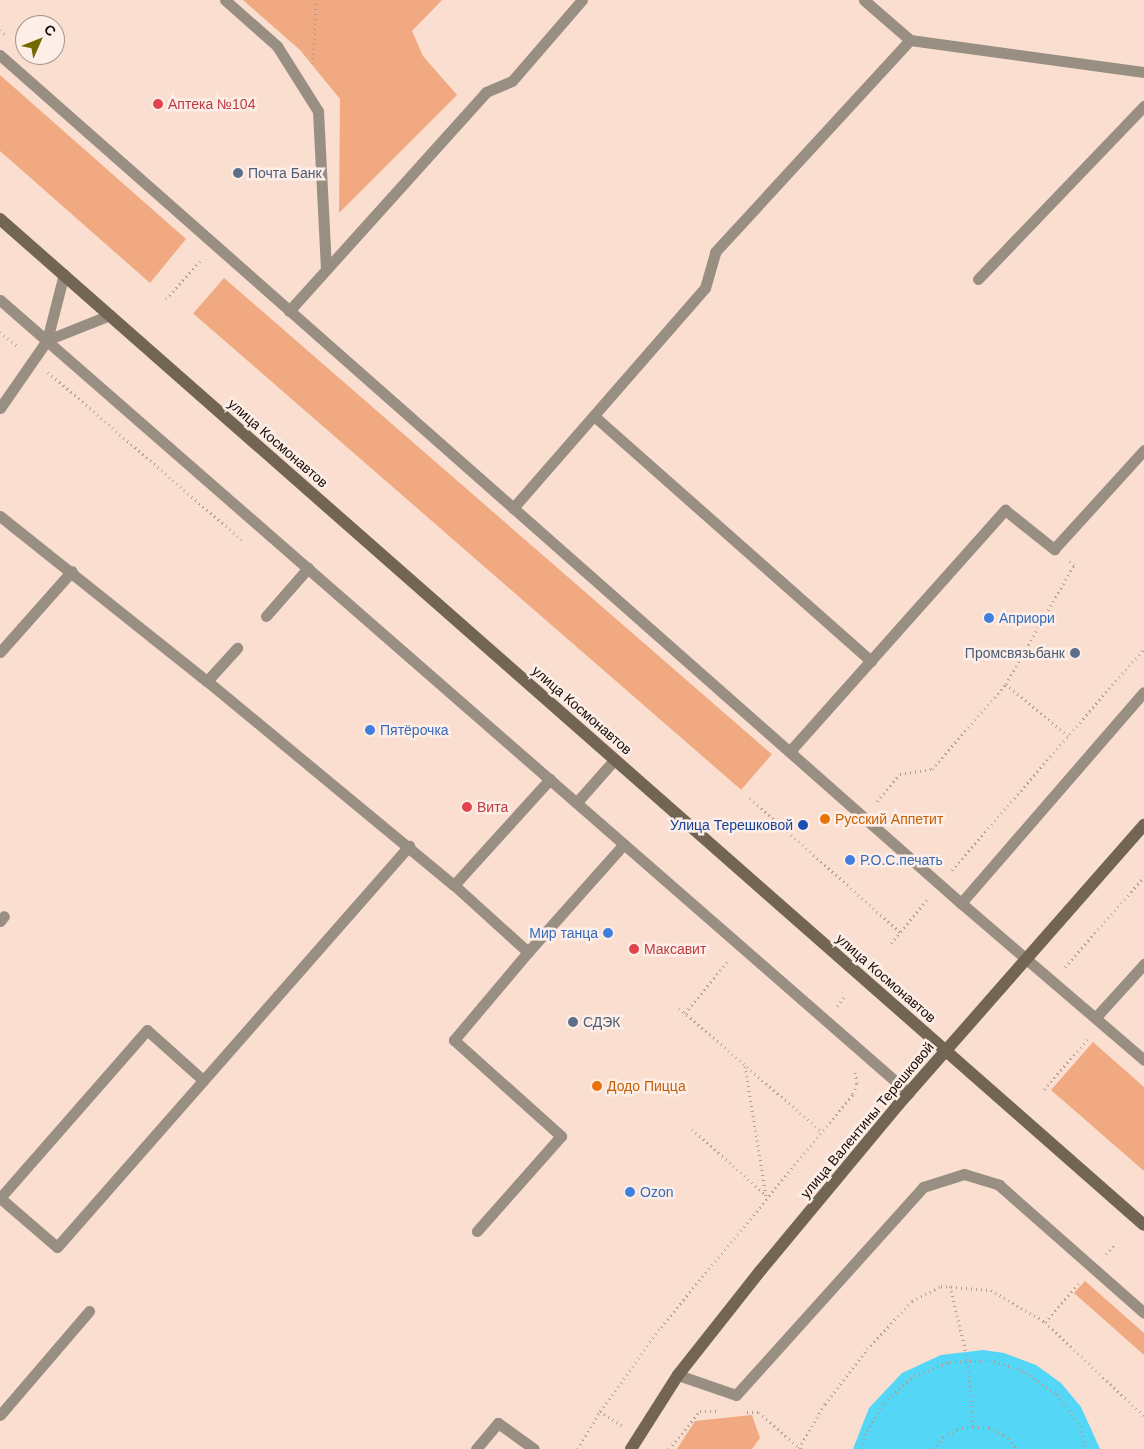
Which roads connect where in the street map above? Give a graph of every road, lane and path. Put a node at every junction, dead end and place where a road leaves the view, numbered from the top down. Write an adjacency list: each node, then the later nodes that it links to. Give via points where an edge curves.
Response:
1 (225, 0): 8 (lane, via 277,46)
2 (316, 0): 8 (path)
3 (582, 0): 12 (lane, via 512,81 486,92)
4 (864, 0): 5 (lane)
5 (910, 40): 7 (lane); 21 (lane, via 715,252 705,288)
6 (0, 55): 17 (lane)
7 (1144, 72)
8 (311, 99): 12 (lane, via 318,112)
9 (1144, 106): 14 (lane)
10 (0, 219): 13 (main road, улица Космонавтов)
11 (201, 260): 15 (path)
12 (326, 267): 17 (lane)
13 (64, 274): 18 (main road, улица Космонавтов); 19 (lane)
14 (978, 279)
15 (166, 299)
16 (0, 300): 19 (lane)
17 (289, 311): 23 (lane)
18 (110, 315): 19 (lane); 38 (main road, улица Космонавтов)
19 (47, 340): 20 (lane); 26 (lane)
20 (0, 408)
21 (594, 416): 23 (lane); 32 (lane)
22 (1144, 450): 25 (lane)
23 (513, 508): 37 (lane)
24 (0, 516): 27 (lane)
25 (1054, 550): 32 (lane, via 1005,510); 34 (path, via 1074,565)
26 (308, 568): 28 (lane); 39 (lane)
27 (72, 571): 31 (lane); 33 (lane)
28 (266, 616)
29 (237, 648): 33 (lane)
30 (1144, 648): 36 (path)
31 (0, 652)
32 (871, 661): 37 (lane)
33 (207, 681): 45 (lane)
34 (1006, 684): 36 (path); 42 (path, via 932,769 900,774)
35 (1144, 692): 49 (lane)
36 (1068, 736): 48 (path)
37 (791, 750): 48 (lane)
38 (615, 759): 41 (lane); 60 (main road, улица Космонавтов)
39 (550, 779): 41 (lane); 47 (lane)
40 (750, 798): 50 (path)
41 (577, 802): 44 (lane)
42 (876, 802)
43 (1144, 825): 53 (main road, улица Валентины Терешковой)
44 (624, 844): 52 (lane); 65 (lane)
45 (409, 846): 47 (lane); 63 (lane)
46 (1144, 877): 56 (path)
47 (454, 885): 52 (lane)
48 (940, 885): 49 (lane); 50 (path)
49 (961, 903): 53 (lane)
50 (900, 932): 51 (path)
51 (891, 943)
52 (528, 952): 70 (lane, via 454,1040 561,1136)
53 (1026, 959): 59 (lane); 60 (main road, улица Валентины Терешковой)
54 (728, 960): 58 (path)
55 (1144, 964): 59 (lane)
56 (1064, 967)
57 (679, 1008): 58 (path)
58 (685, 1013): 62 (path)
59 (1099, 1020): 61 (lane); 64 (path)
60 (946, 1051): 65 (main road, улица Валентины Терешковой); 69 (main road, улица Космонавтов)
61 (1144, 1060)
62 (745, 1066): 66 (path, via 766,1196); 67 (path)
63 (203, 1080): 68 (lane, via 57,1247); 68 (lane, via 147,1030)
64 (1044, 1089)
65 (909, 1093): 77 (main road, улица Валентины Терешковой)
66 (692, 1129)
67 (821, 1131)
68 (0, 1198)
69 (1144, 1226)
70 (477, 1231)
71 (1085, 1276): 75 (path)
72 (950, 1286): 75 (path, via 991,1290); 76 (path); 89 (path, via 942,1286 912,1301 866,1349 825,1404)
73 (89, 1312): 81 (lane)
74 (1144, 1313): 77 (lane, via 999,1185 964,1174 923,1187 736,1395)
75 (1044, 1322): 82 (path)
76 (968, 1362): 83 (path); 90 (path, via 950,1362 914,1376 884,1402 865,1435); 93 (path, via 989,1360 1026,1372 1057,1394 1080,1426)
77 (678, 1375): 87 (main road, улица Валентины Терешковой)
78 (600, 1412): 86 (path)
79 (730, 1412): 88 (path, via 700,1411)
80 (740, 1412): 89 (path, via 759,1412)
81 (0, 1415)
82 (1144, 1416)
83 (973, 1426): 91 (path, via 957,1429 943,1437); 92 (path, via 990,1428 1004,1435)
84 (476, 1449): 85 (lane, via 498,1423)
85 (534, 1449)
86 (578, 1449)
87 (631, 1449)
88 (669, 1449)
89 (800, 1449)
90 (862, 1449)
91 (933, 1449)
92 (1017, 1449)
93 (1086, 1449)

